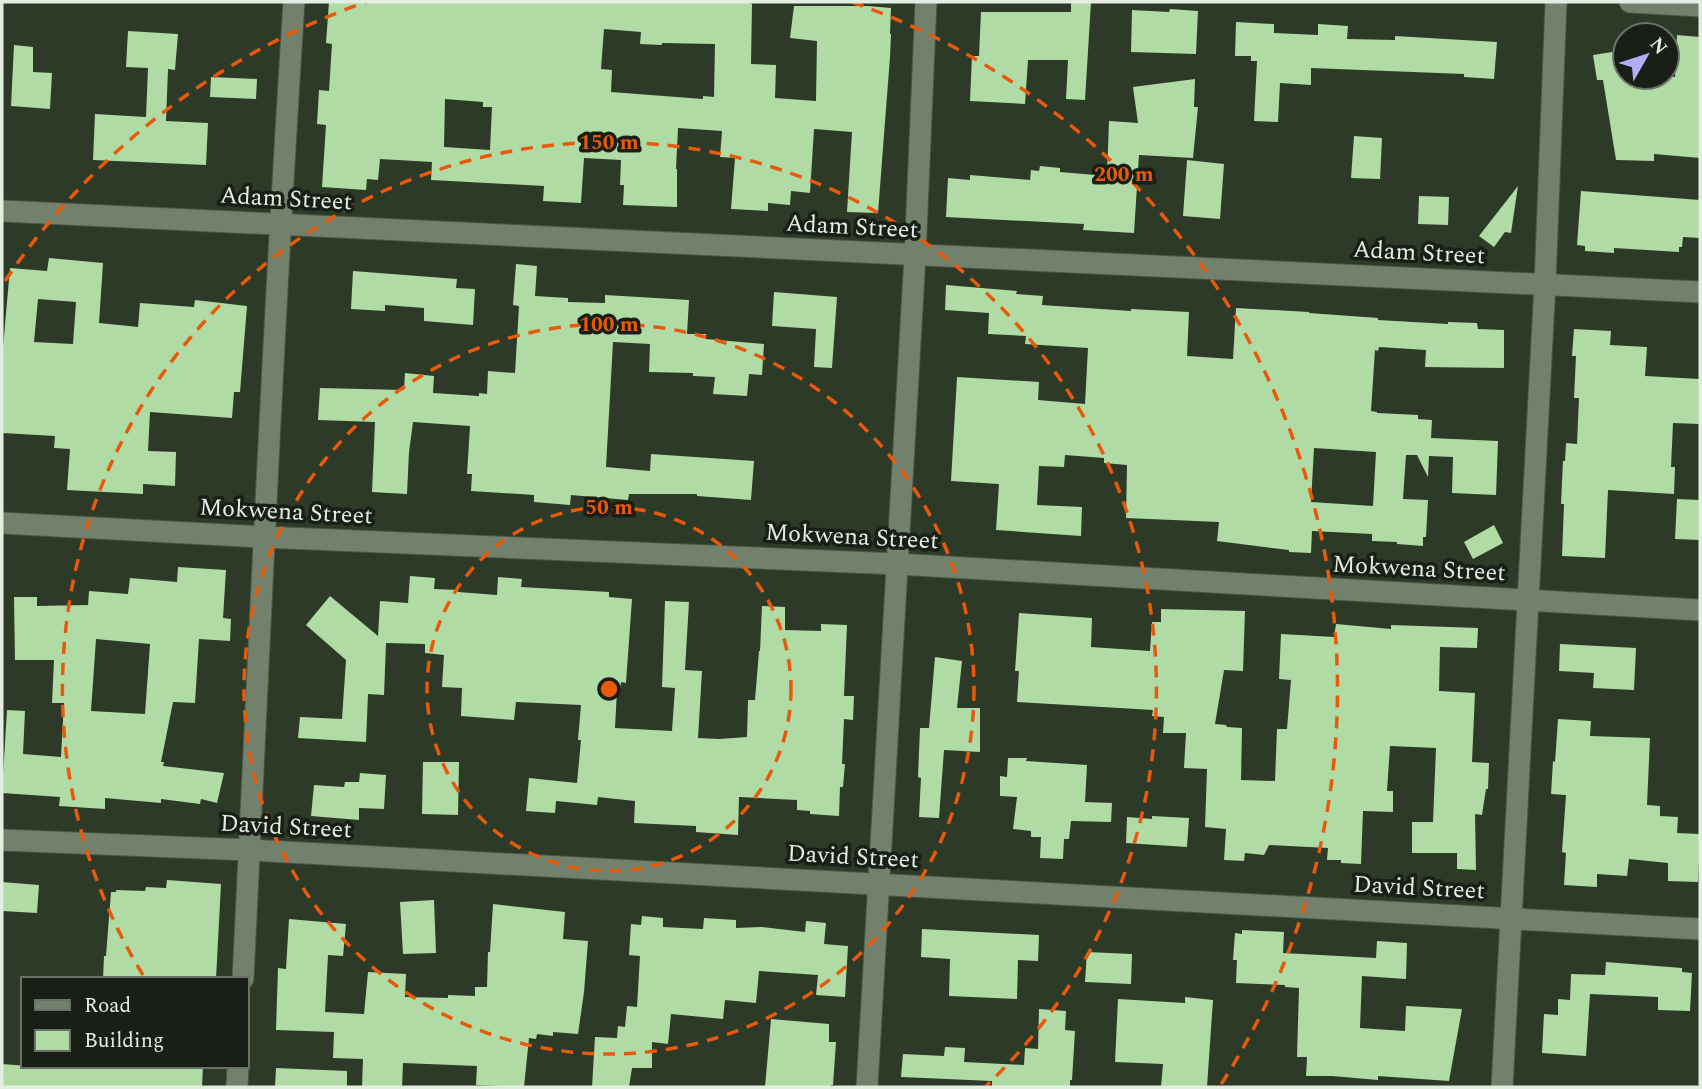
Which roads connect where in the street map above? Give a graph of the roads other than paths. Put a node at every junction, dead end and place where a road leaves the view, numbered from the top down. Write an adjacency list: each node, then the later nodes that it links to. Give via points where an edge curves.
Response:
1 (294, 2): 7 (street)
2 (926, 2): 8 (street)
3 (1556, 2): 9 (street)
4 (1630, 2): 5 (street)
5 (1700, 6)
6 (2, 211): 7 (street, Adam Street)
7 (280, 223): 8 (street, Adam Street); 12 (street)
8 (915, 256): 9 (street, Adam Street); 13 (street)
9 (1545, 284): 10 (street, Adam Street); 14 (street)
10 (1700, 292)
11 (2, 523): 12 (street, Mokwena Street)
12 (263, 537): 13 (street, Mokwena Street); 17 (street)
13 (897, 564): 14 (street, Mokwena Street); 18 (street)
14 (1527, 601): 15 (street, Mokwena Street); 19 (street)
15 (1700, 610)
16 (2, 840): 17 (street, David Street)
17 (249, 850): 18 (street, David Street); 21 (street)
18 (878, 884): 19 (street, David Street); 24 (street)
19 (1512, 919): 20 (street, David Street); 25 (street)
20 (1700, 929)
21 (243, 977)
22 (238, 1068): 23 (street)
23 (237, 1087)
24 (867, 1087)
25 (1502, 1087)

